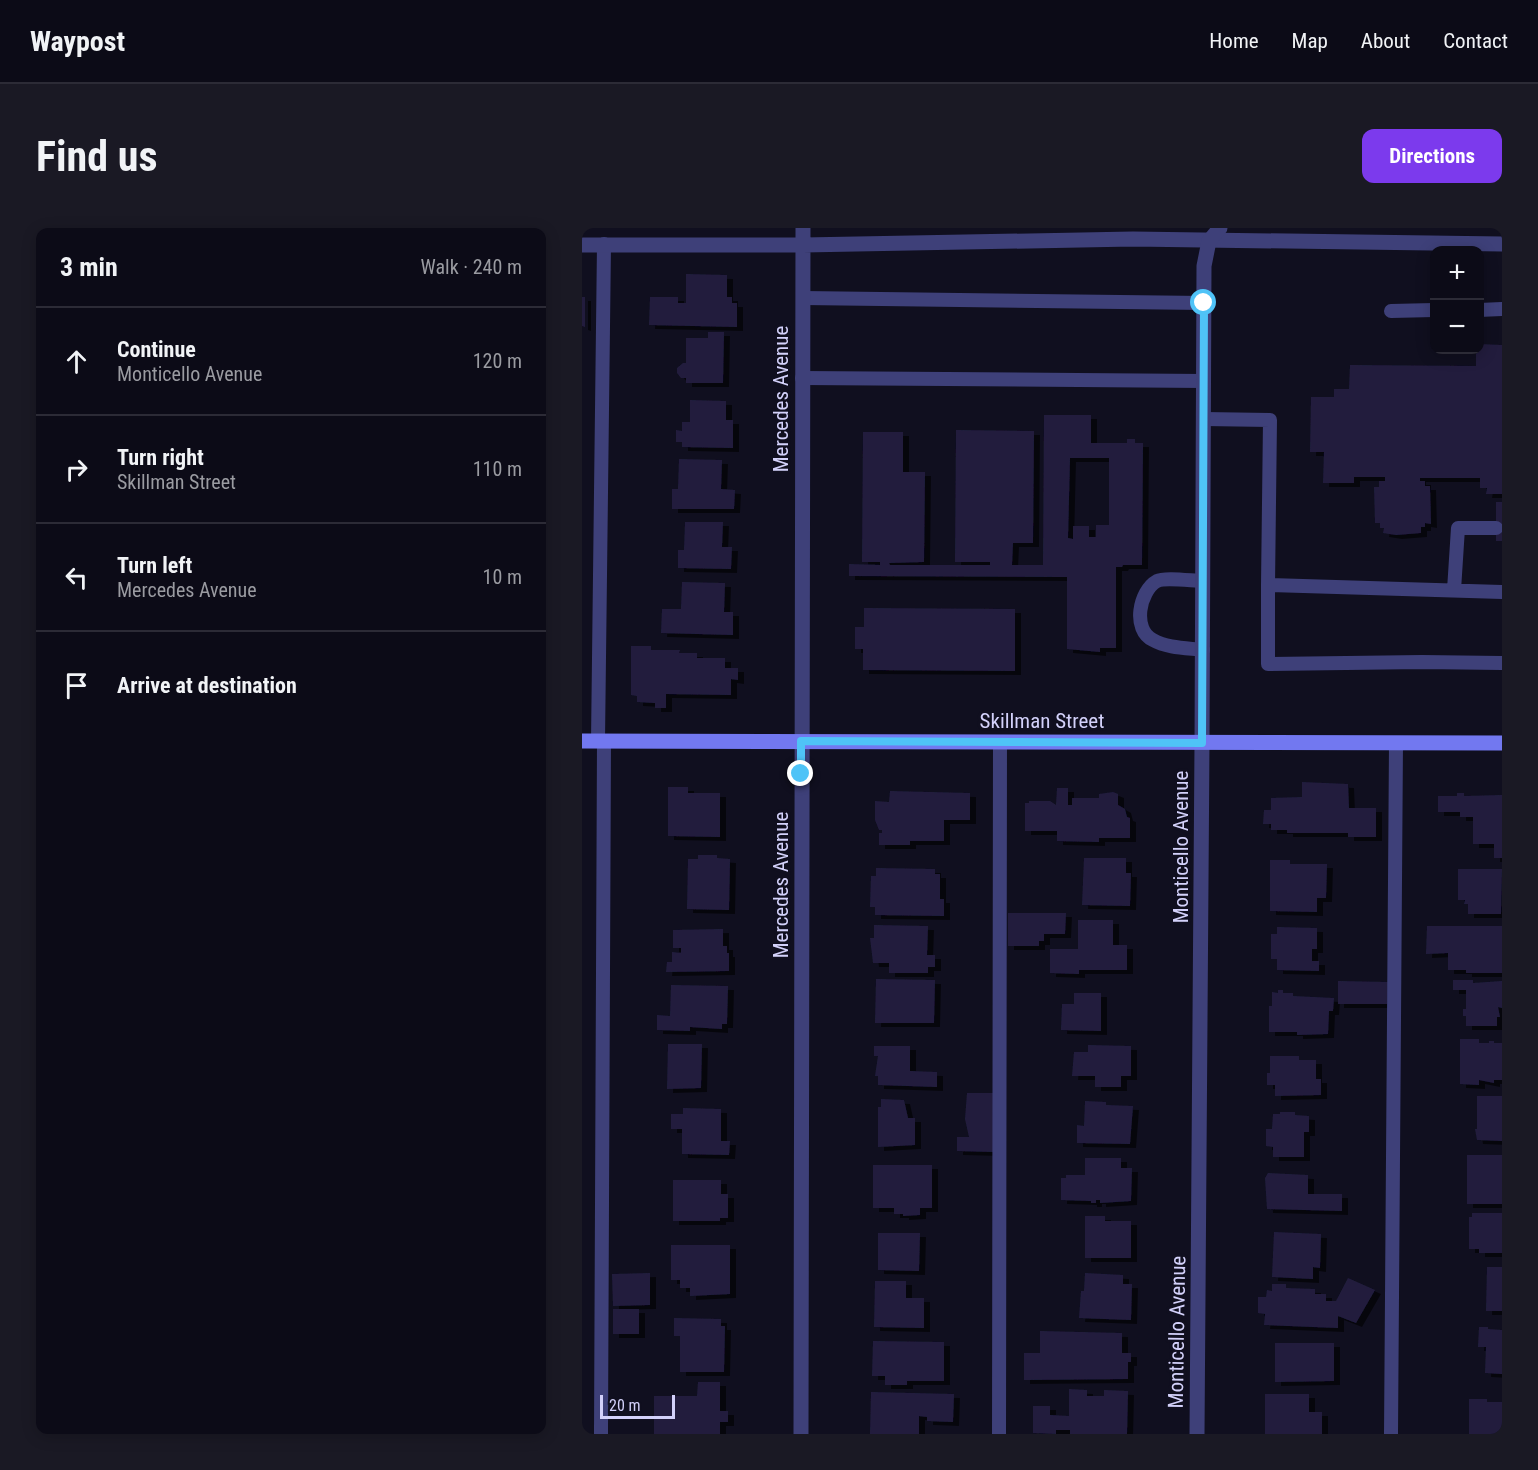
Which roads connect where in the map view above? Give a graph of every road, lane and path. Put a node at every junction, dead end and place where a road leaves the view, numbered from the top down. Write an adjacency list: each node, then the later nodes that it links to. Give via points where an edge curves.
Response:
1 (803, 228): 8 (street, Mercedes Avenue)
2 (1220, 228): 4 (street)
3 (1133, 234): 4 (street); 8 (street)
4 (1209, 241): 6 (street); 10 (street, Monticello Avenue)
5 (604, 244): 7 (street); 8 (street); 26 (lane)
6 (1502, 244)
7 (582, 245)
8 (802, 245): 9 (street, Mercedes Avenue)
9 (802, 298): 10 (lane); 15 (street, Mercedes Avenue)
10 (1204, 303): 16 (street, Monticello Avenue)
11 (1502, 309): 13 (lane)
12 (1430, 310): 14 (lane)
13 (1484, 310)
14 (1391, 311)
15 (802, 378): 16 (lane); 27 (street, Mercedes Avenue)
16 (1204, 381): 17 (street, Monticello Avenue)
17 (1204, 419): 19 (street, Monticello Avenue); 20 (lane, via 1270,420)
18 (1496, 528): 21 (lane, via 1458,528)
19 (1203, 581): 23 (street, Monticello Avenue); 23 (lane, via 1159,580 1147,588 1140,606 1142,626 1150,639)
20 (1268, 585): 21 (lane); 24 (lane, via 1268,664)
21 (1454, 590): 22 (lane)
22 (1502, 591)
23 (1203, 650): 29 (street, Monticello Avenue)
24 (1502, 663)
25 (582, 741): 26 (main road, Skillman Street)
26 (601, 741): 27 (main road, Skillman Street); 32 (lane)
27 (801, 741): 28 (main road, Skillman Street); 33 (street, Mercedes Avenue)
28 (1000, 742): 29 (main road, Skillman Street); 34 (lane)
29 (1202, 743): 30 (main road, Skillman Street); 35 (street, Monticello Avenue)
30 (1396, 743): 31 (main road, Skillman Street); 36 (lane)
31 (1502, 744)
32 (601, 1434)
33 (801, 1434)
34 (999, 1434)
35 (1197, 1434)
36 (1392, 1434)

